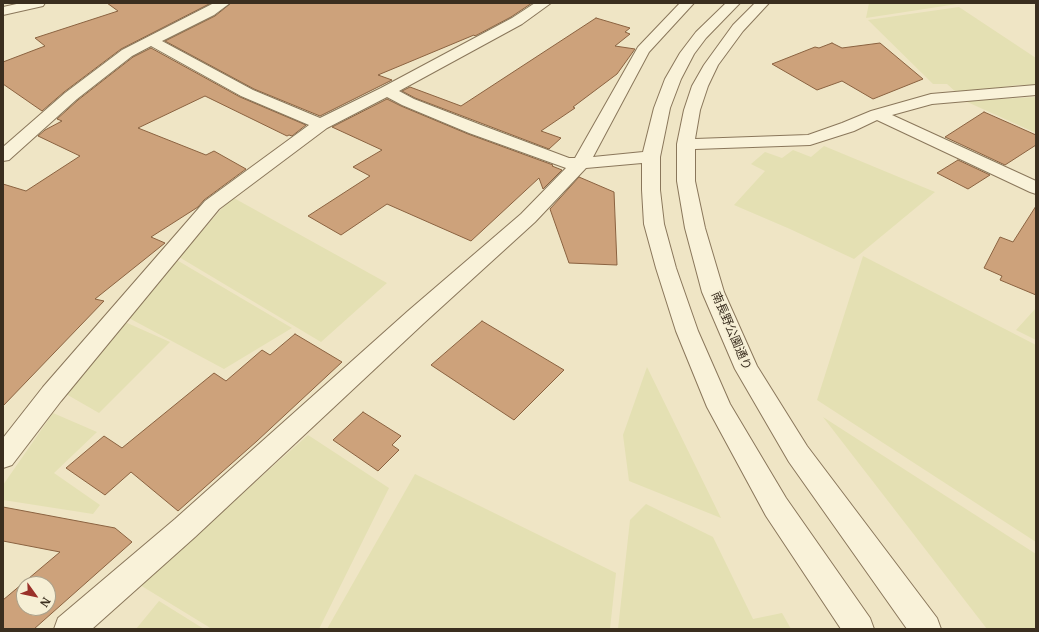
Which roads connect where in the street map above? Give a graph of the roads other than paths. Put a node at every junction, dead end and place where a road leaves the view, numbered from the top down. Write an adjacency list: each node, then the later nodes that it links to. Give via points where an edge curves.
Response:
1 (38, 3): 7 (street)
2 (223, 3): 8 (street)
3 (544, 3): 10 (street, via 518,21)
4 (733, 3): 15 (street, via 701,35 687,53 673,79 662,108)
5 (762, 3): 13 (street, 南長野公園通り, via 738,28 710,65 692,110)
6 (678, 5): 16 (street, via 643,50)
7 (3, 11)
8 (152, 41): 12 (street, via 247,93); 14 (street, via 127,53 71,96)
9 (1036, 90): 11 (street, via 930,99)
10 (388, 91): 12 (street); 16 (street, via 408,102 475,129 567,163)
11 (877, 114): 13 (street, via 810,140); 17 (street)
12 (321, 124): 18 (street, via 212,205 52,394)
13 (686, 144): 21 (street, 南長野公園通り, via 686,181 695,228 713,292 747,369 798,454)
14 (3, 156)
15 (651, 157): 16 (street); 20 (street, via 654,224 666,268 687,331 720,407 776,507)
16 (581, 163): 19 (street, via 528,218 185,528)
17 (1036, 188)
18 (3, 457)
19 (69, 629)
20 (859, 629)
21 (926, 629)

